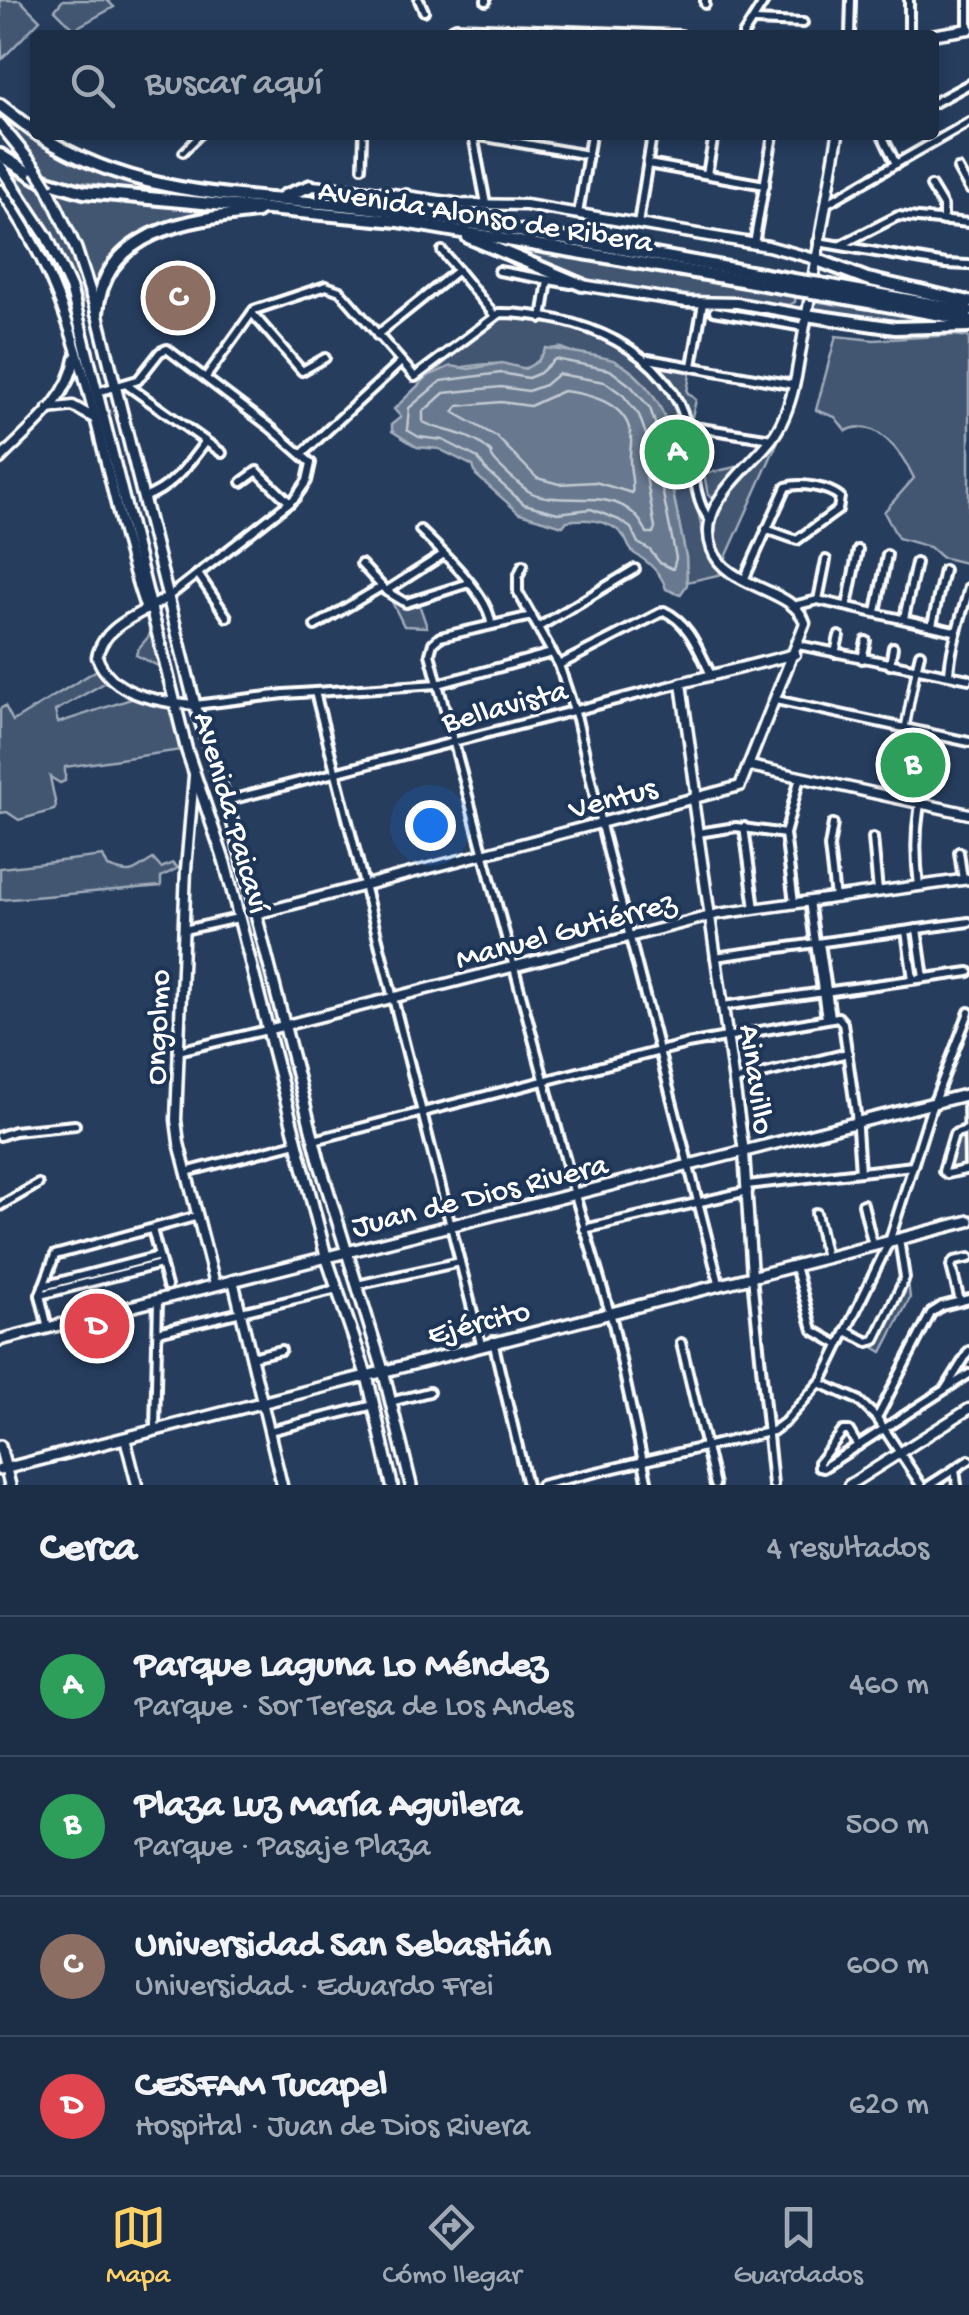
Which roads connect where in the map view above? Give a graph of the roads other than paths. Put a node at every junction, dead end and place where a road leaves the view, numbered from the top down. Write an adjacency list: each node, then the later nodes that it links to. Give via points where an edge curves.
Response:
1 (419, 0): 6 (street)
2 (765, 0): 7 (street)
3 (851, 0): 11 (street)
4 (909, 0): 12 (street)
5 (968, 0): 9 (street)
6 (424, 12)
7 (754, 21): 8 (street); 10 (street)
8 (803, 24)
9 (968, 29): 13 (street)
10 (748, 30)
11 (850, 30)
12 (908, 30)
13 (939, 34)
14 (969, 84): 15 (street)
15 (939, 100)
16 (0, 105): 19 (highway, Avenida Alonso de Ribera)
17 (969, 122): 20 (street)
18 (0, 124): 74 (main road, Avenida Paicaví, bridge, via 48,188)
19 (30, 129)
20 (939, 139)
21 (48, 140): 50 (highway, Avenida Alonso de Ribera, via 140,181)
22 (195, 140): 35 (street)
23 (363, 140): 41 (street)
24 (474, 140): 51 (street)
25 (504, 140): 34 (street)
26 (530, 140): 34 (street)
27 (590, 140): 37 (street)
28 (651, 140): 38 (street)
29 (713, 140): 43 (street)
30 (772, 140): 44 (street)
31 (837, 140): 52 (street)
32 (884, 140): 39 (street)
33 (938, 140): 39 (street)
34 (529, 144): 37 (street)
35 (182, 152)
36 (0, 155): 53 (highway, Avenida Alonso de Ribera, via 38,178 84,192)
37 (588, 155): 54 (street)
38 (648, 164): 43 (street); 58 (street)
39 (896, 164): 52 (street)
40 (0, 166): 90 (main road, Avenida Paicaví, via 61,264)
41 (362, 168)
42 (958, 169): 47 (street)
43 (707, 174): 44 (street)
44 (764, 185): 60 (street)
45 (311, 186): 49 (street); 50 (highway)
46 (931, 186): 55 (street)
47 (969, 189)
48 (0, 190): 81 (street, Avenida Paicaví, via 44,261)
49 (406, 196): 51 (street); 57 (highway)
50 (268, 198): 57 (highway, Avenida Alonso de Ribera)
51 (486, 204): 54 (street)
52 (825, 204): 59 (street)
53 (288, 210): 57 (highway, Avenida Alonso de Ribera); 74 (highway, via 200,220 136,243 107,272)
54 (578, 214): 58 (street)
55 (943, 221): 56 (street); 61 (street, via 893,217)
56 (969, 222)
57 (441, 223): 68 (highway); 69 (highway, Avenida Alonso de Ribera, bridge)
58 (638, 224): 60 (street)
59 (818, 242): 61 (street); 63 (street)
60 (754, 244): 63 (street)
61 (840, 246): 64 (street)
62 (442, 251): 65 (street)
63 (814, 259): 70 (highway); 78 (street)
64 (969, 265)
65 (458, 270): 76 (street); 80 (street)
66 (499, 271): 67 (street)
67 (548, 281): 68 (street); 77 (street)
68 (582, 284): 71 (street)
69 (819, 289): 73 (highway, Avenida Alonso de Ribera); 79 (highway, Avenida Alonso de Ribera)
70 (969, 302)
71 (704, 303): 78 (street, via 747,304); 85 (street)
72 (714, 311): 78 (street)
73 (969, 311)
74 (97, 313): 89 (main road, Avenida Paicaví)
75 (252, 313): 80 (street, via 326,286 340,291); 82 (street, via 304,372); 86 (street)
76 (494, 316): 77 (street); 84 (street, via 419,376)
77 (542, 318): 83 (street, via 584,327)
78 (805, 321): 79 (highway, via 894,328); 88 (street)
79 (969, 323)
80 (377, 335): 84 (street)
81 (75, 348): 91 (street, via 70,380); 92 (street, Avenida Paicaví)
82 (325, 358)
83 (642, 358): 85 (street); 93 (street, via 670,385)
84 (400, 363): 97 (street)
85 (692, 366): 88 (street)
86 (206, 377): 87 (street, via 170,351 160,352 142,378); 97 (street)
87 (126, 384): 89 (street); 95 (street)
88 (794, 384): 94 (street)
89 (115, 388): 90 (street); 100 (main road, Avenida Paicaví)
90 (97, 392): 123 (main road, Avenida Paicaví)
91 (48, 409): 92 (street, via 69,405); 98 (street)
92 (94, 418): 123 (street, Avenida Paicaví)
93 (688, 426): 94 (street); 102 (street, via 698,496)
94 (772, 439): 102 (street)
95 (206, 442): 96 (street); 100 (street, via 183,471)
96 (222, 453)
97 (303, 453): 101 (street, via 312,470)
98 (0, 459)
99 (242, 482): 101 (street, via 256,471)
100 (142, 498): 119 (main road, Avenida Paicaví)
101 (290, 503): 114 (street)
102 (709, 519): 115 (street, via 716,559)
103 (766, 529): 103 (street, via 788,486 840,497 838,510 800,538); 115 (street)
104 (420, 530): 106 (street)
105 (858, 550): 122 (street)
106 (444, 554): 116 (street); 118 (street)
107 (888, 555): 124 (street)
108 (826, 560): 120 (street)
109 (916, 562): 127 (street)
110 (361, 564): 118 (street)
111 (524, 565): 125 (street, via 517,587)
112 (635, 569): 131 (street)
113 (944, 570): 129 (street)
114 (198, 574): 119 (street); 126 (street)
115 (744, 580): 121 (street)
116 (468, 583): 118 (street, via 406,603); 128 (street)
117 (969, 586): 132 (street)
118 (383, 589): 130 (street)
119 (168, 597): 123 (street); 152 (main road, Avenida Paicaví)
120 (818, 600): 121 (street); 122 (street)
121 (793, 606): 136 (street, via 805,623)
122 (847, 606): 124 (street)
123 (149, 608): 151 (main road, Avenida Paicaví); 151 (street, via 107,635 99,662 121,688)
124 (876, 612): 127 (street)
125 (532, 616): 128 (street); 131 (street)
126 (227, 617)
127 (904, 618): 129 (street)
128 (491, 623): 148 (street, via 435,641 430,654)
129 (932, 624): 132 (street)
130 (315, 626)
131 (539, 627): 138 (street)
132 (954, 631): 144 (street)
133 (839, 636): 137 (street)
134 (866, 641): 140 (street)
135 (893, 647): 142 (street)
136 (796, 649): 137 (street); 145 (street, Bellavista); 150 (street)
137 (835, 653): 140 (street)
138 (552, 654): 141 (street); 148 (street)
139 (920, 654): 143 (street)
140 (862, 659): 142 (street)
141 (558, 665): 145 (street, via 664,611 692,636); 153 (street)
142 (890, 665): 143 (street)
143 (916, 670): 144 (street); 154 (street)
144 (949, 674): 146 (street)
145 (710, 675): 147 (street, Bellavista)
146 (969, 679)
147 (681, 683): 153 (street, Bellavista); 164 (street, Ainavillo)
148 (438, 684): 149 (street); 157 (street)
149 (315, 692): 152 (street); 160 (street)
150 (776, 700): 154 (street); 159 (street)
151 (176, 704): 152 (street); 158 (main road, Avenida Paicaví)
152 (194, 705): 163 (main road, Avenida Paicaví)
153 (574, 711): 157 (street, Bellavista); 167 (street)
154 (906, 729): 155 (street); 162 (street)
155 (938, 736): 156 (street); 165 (street)
156 (969, 742)
157 (453, 743): 160 (street, Bellavista); 174 (street)
158 (193, 766): 185 (main road, Avenida Paicaví); 188 (street, Ongolmo)
159 (750, 766): 161 (street); 164 (street, Ventus, via 738,788)
160 (336, 773): 163 (street, Bellavista); 176 (street)
161 (800, 777): 162 (street); 171 (street)
162 (888, 796): 165 (street)
163 (226, 800): 183 (main road, Avenida Paicaví)
164 (695, 800): 167 (street, Ventus); 170 (street, Ainavillo)
165 (920, 804): 166 (street); 177 (street, via 914,842)
166 (969, 814)
167 (601, 824): 174 (street, Ventus); 190 (street)
168 (833, 824): 179 (street)
169 (744, 828): 170 (street); 171 (street); 182 (street)
170 (698, 833): 184 (street, Ainavillo)
171 (785, 834): 181 (street)
172 (874, 838): 178 (street)
173 (959, 852): 175 (street)
174 (483, 855): 176 (street, Ventus); 193 (street)
175 (966, 879): 177 (street, Manuel Gutiérrez)
176 (364, 886): 183 (street, Ventus); 198 (street)
177 (919, 886): 178 (street, Manuel Gutiérrez)
178 (878, 892): 179 (street, Manuel Gutiérrez)
179 (834, 898): 180 (street, Manuel Gutiérrez)
180 (809, 901): 181 (street, Manuel Gutiérrez); 191 (street)
181 (794, 903): 182 (street, Manuel Gutiérrez)
182 (755, 909): 184 (street, Manuel Gutiérrez)
183 (256, 914): 202 (main road, Avenida Paicaví)
184 (709, 916): 190 (street, Manuel Gutiérrez); 192 (street, Ainavillo)
185 (240, 917): 188 (street); 203 (main road, Avenida Paicaví)
186 (969, 922): 187 (street)
187 (917, 929): 189 (street); 195 (street)
188 (184, 930): 205 (street, Ongolmo)
189 (906, 931): 191 (street); 196 (street)
190 (630, 937): 193 (street, Manuel Gutiérrez); 206 (street)
191 (818, 943): 192 (street); 197 (street)
192 (715, 957): 199 (street, Ainavillo)
193 (514, 968): 198 (street, Manuel Gutiérrez); 208 (street)
194 (969, 972): 195 (street)
195 (924, 978): 196 (street)
196 (913, 979): 197 (street)
197 (825, 992): 199 (street); 201 (street)
198 (393, 999): 202 (street, Manuel Gutiérrez); 212 (street)
199 (722, 1006): 204 (street, Ainavillo)
200 (969, 1012): 211 (street)
201 (828, 1018): 204 (street); 207 (street, via 841,1018)
202 (286, 1026): 203 (street, Manuel Gutiérrez); 217 (main road, Avenida Paicaví)
203 (268, 1030): 205 (street, Manuel Gutiérrez); 218 (main road, Avenida Paicaví)
204 (727, 1035): 206 (street); 209 (street, Ainavillo)
205 (178, 1051): 223 (street, Ongolmo, via 177,1130)
206 (659, 1051): 208 (street); 221 (street)
207 (848, 1053): 209 (street); 213 (street)
208 (544, 1080): 212 (street); 227 (street)
209 (734, 1081): 219 (street, Ainavillo)
210 (969, 1094): 211 (main road, Juan de Dios Rivera); 215 (street)
211 (935, 1103): 213 (main road, Juan de Dios Rivera); 220 (street)
212 (421, 1111): 217 (street); 234 (street)
213 (856, 1123): 219 (main road, Juan de Dios Rivera); 224 (street)
214 (74, 1126): 216 (street)
215 (966, 1130): 222 (street); 222 (street, via 954,1134 943,1169 947,1174)
216 (0, 1136)
217 (314, 1140): 239 (main road, Avenida Paicaví)
218 (298, 1142): 223 (street); 240 (main road, Avenida Paicaví)
219 (744, 1152): 221 (main road, Juan de Dios Rivera); 226 (street, Ainavillo)
220 (913, 1166): 224 (street); 237 (street)
221 (689, 1167): 227 (main road, Juan de Dios Rivera); 228 (street)
222 (969, 1168)
223 (186, 1172): 232 (street, Ongolmo)
224 (860, 1172): 226 (street)
225 (38, 1184): 230 (street)
226 (747, 1188): 228 (street); 246 (street, Ainavillo)
227 (575, 1195): 234 (main road, Juan de Dios Rivera); 236 (street)
228 (698, 1202): 236 (street); 249 (street)
229 (863, 1204): 238 (street)
230 (0, 1206)
231 (816, 1214): 241 (street)
232 (198, 1216): 235 (street); 248 (street, Ongolmo)
233 (969, 1222): 237 (main road, Ejército)
234 (450, 1226): 239 (main road, Juan de Dios Rivera); 244 (street)
235 (152, 1228): 243 (street); 253 (street, via 58,1253)
236 (584, 1228): 257 (street)
237 (894, 1240): 238 (main road, Ejército); 260 (street); 260 (street, via 905,1278 876,1338 870,1343)
238 (873, 1246): 241 (main road, Ejército)
239 (344, 1252): 240 (main road, Juan de Dios Rivera); 250 (main road, Avenida Paicaví)
240 (326, 1256): 247 (main road, Juan de Dios Rivera); 252 (main road, Avenida Paicaví)
241 (826, 1258): 245 (main road, Ejército)
242 (969, 1258): 256 (street, via 951,1266)
243 (160, 1260): 251 (street); 253 (street)
244 (460, 1262): 250 (street); 265 (street)
245 (796, 1266): 246 (main road, Ejército); 266 (street, via 812,1328)
246 (752, 1276): 249 (main road, Ejército); 284 (street, Ainavillo)
247 (233, 1280): 248 (main road, Juan de Dios Rivera); 258 (street)
248 (216, 1284): 254 (main road, Juan de Dios Rivera)
249 (719, 1284): 257 (main road, Ejército)
250 (356, 1285): 270 (main road, Avenida Paicaví)
251 (167, 1286)
252 (336, 1289): 258 (street); 271 (main road, Avenida Paicaví)
253 (41, 1291): 259 (street)
254 (158, 1299): 259 (main road, Juan de Dios Rivera); 261 (street)
255 (969, 1299): 256 (street)
256 (960, 1301): 280 (street, via 933,1311)
257 (609, 1312): 263 (main road, Ejército); 291 (street)
258 (241, 1313): 261 (street); 269 (street)
259 (48, 1328): 262 (main road, Juan de Dios Rivera)
260 (846, 1331): 266 (street)
261 (158, 1332): 281 (street)
262 (0, 1340)
263 (493, 1341): 265 (main road, Ejército); 299 (street)
264 (681, 1343): 287 (street)
265 (481, 1344): 270 (main road, Ejército)
266 (840, 1345): 273 (street)
267 (281, 1350): 269 (street)
268 (969, 1352): 274 (street)
269 (251, 1357): 276 (street)
270 (382, 1370): 271 (main road, Ejército); 277 (main road, Avenida Paicaví)
271 (367, 1374): 276 (main road, Ejército); 278 (main road, Avenida Paicaví)
272 (969, 1374): 274 (street)
273 (820, 1382): 280 (street); 284 (street, via 781,1426)
274 (945, 1390): 282 (street)
275 (430, 1392): 277 (street)
276 (262, 1402): 281 (main road, Ejército); 283 (street)
277 (390, 1402): 298 (main road, Avenida Paicaví)
278 (374, 1405): 283 (street); 297 (main road, Avenida Paicaví)
279 (969, 1409): 289 (street)
280 (877, 1418): 282 (street)
281 (155, 1430): 285 (main road, Ejército)
282 (883, 1430): 288 (street); 289 (street)
283 (269, 1431): 296 (street)
284 (767, 1432): 287 (street); 303 (street, Ainavillo)
285 (124, 1438): 292 (main road, Ejército); 295 (street)
286 (0, 1446): 292 (main road)
287 (706, 1446): 291 (street); 302 (street)
288 (858, 1446): 288 (street, via 843,1431 818,1466 822,1468)
289 (898, 1454): 304 (street); 305 (street)
290 (969, 1460): 293 (street)
291 (643, 1461): 300 (street); 301 (street)
292 (3, 1469): 294 (main road)
293 (955, 1469): 306 (street); 307 (street)
294 (10, 1485)
295 (137, 1485)
296 (282, 1485)
297 (392, 1485)
298 (411, 1485)
299 (527, 1485)
300 (541, 1485)
301 (648, 1485)
302 (715, 1485)
303 (772, 1485)
304 (849, 1485)
305 (921, 1485)
306 (930, 1485)
307 (957, 1485)

